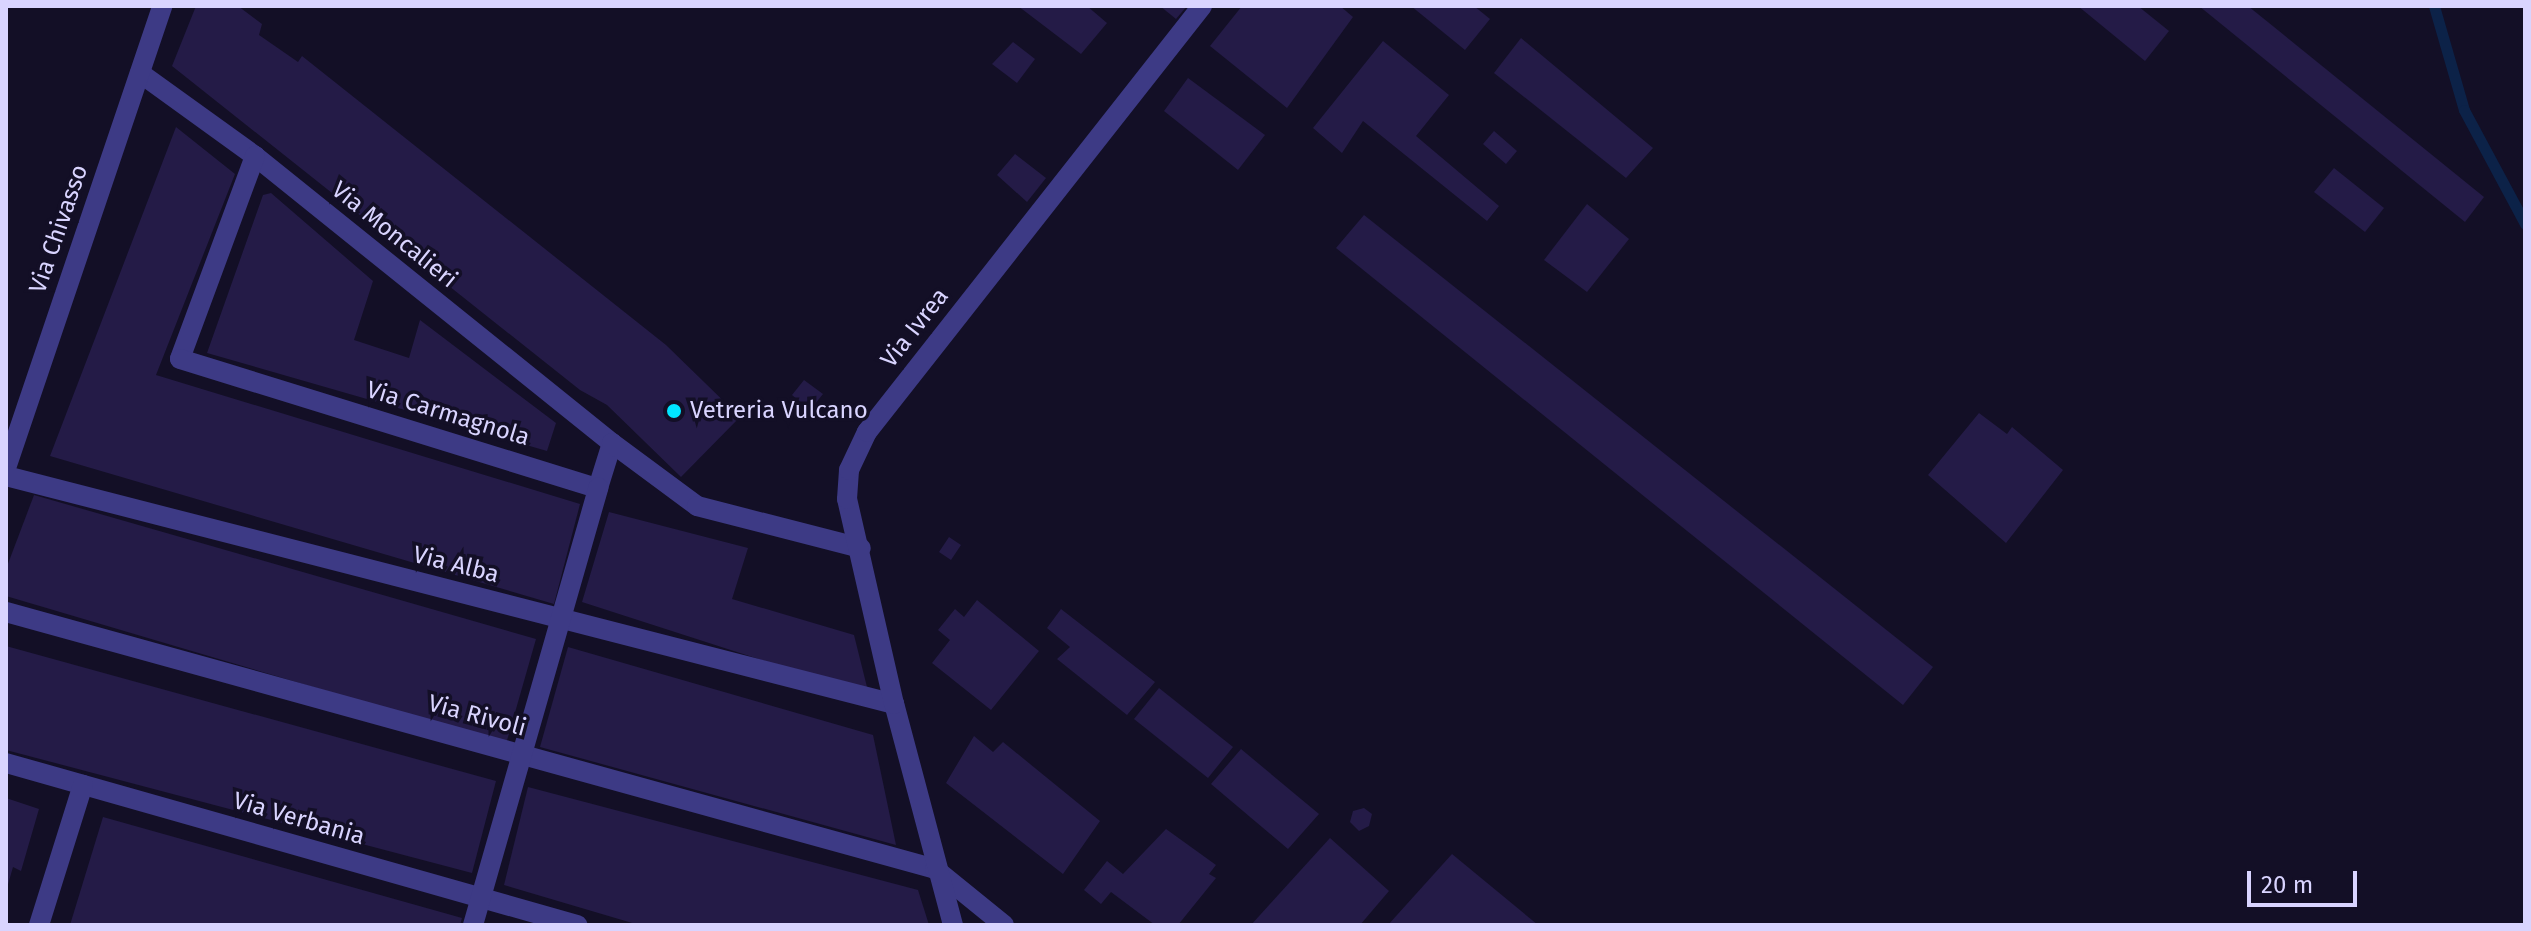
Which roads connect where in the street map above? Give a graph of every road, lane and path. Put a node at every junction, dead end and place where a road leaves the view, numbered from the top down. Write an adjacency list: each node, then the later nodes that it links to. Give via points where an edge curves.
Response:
1 (162, 6): 3 (street, Via Chivasso)
2 (1202, 6): 9 (street, Via Ivrea, via 867,432 849,470 847,499)
3 (140, 73): 4 (street, Via Moncalieri); 6 (street, Via Chivasso)
4 (255, 156): 5 (street, Via Moncalieri); 8 (street, Via Carmagnola, via 180,359)
5 (612, 443): 8 (street); 9 (street, via 697,506)
6 (6, 468)
7 (6, 476): 11 (street, Via Alba)
8 (598, 488): 11 (street)
9 (861, 548): 12 (street, Via Ivrea)
10 (6, 612): 13 (street, Via Rivoli)
11 (561, 619): 12 (street, Via Alba); 13 (street)
12 (894, 704): 16 (street, Via Ivrea)
13 (522, 755): 16 (street, Via Rivoli); 17 (street)
14 (6, 763): 15 (street, Via Verbania)
15 (83, 785): 17 (street, Via Verbania); 18 (street)
16 (935, 869): 21 (street, Via Ivrea); 22 (street)
17 (481, 898): 19 (street); 20 (street, Via Verbania)
18 (39, 925)
19 (473, 925)
20 (577, 925)
21 (953, 925)
22 (1004, 925)

